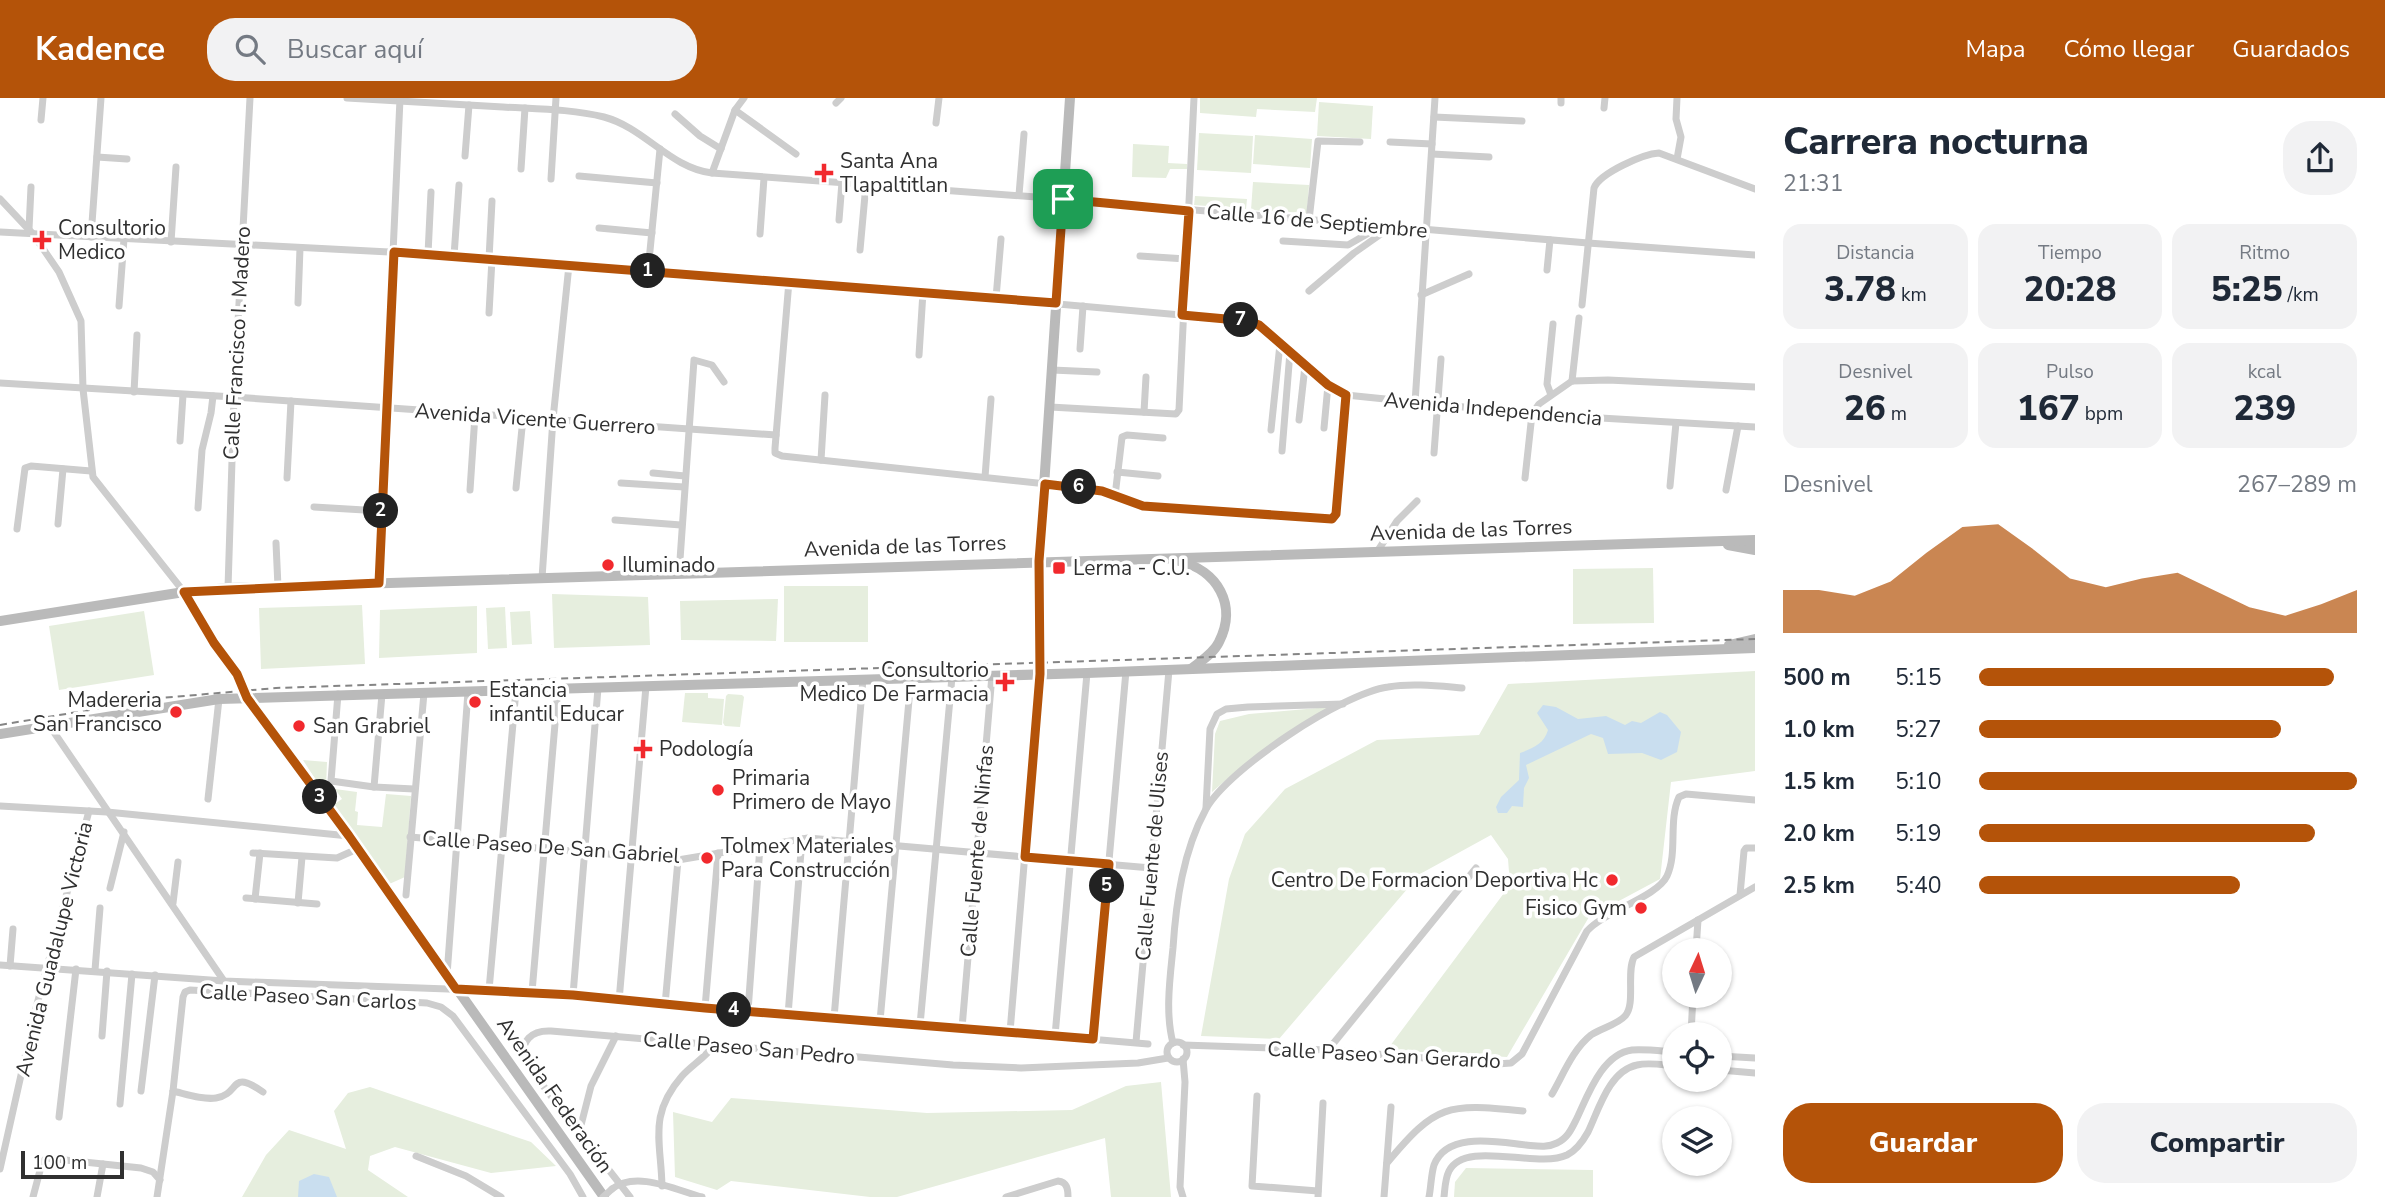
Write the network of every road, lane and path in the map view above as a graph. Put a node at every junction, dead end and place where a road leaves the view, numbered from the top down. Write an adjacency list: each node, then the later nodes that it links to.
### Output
1 (43, 98): 22 (street)
2 (101, 98): 34 (street)
3 (250, 98): 73 (street, Calle Francisco I. Madero)
4 (347, 98): 13 (street, Calle 16 de Septiembre)
5 (556, 98): 18 (street)
6 (744, 98): 19 (street)
7 (939, 98): 24 (street)
8 (1070, 98): 53 (main road)
9 (1194, 98): 55 (street)
10 (1435, 98): 21 (street)
11 (1605, 98): 17 (street)
12 (1677, 98): 37 (street)
13 (400, 100): 14 (street, Calle 16 de Septiembre); 76 (street)
14 (457, 101): 15 (street, Calle 16 de Septiembre)
15 (469, 105): 16 (street, Calle 16 de Septiembre); 33 (street)
16 (525, 108): 18 (street, Calle 16 de Septiembre); 39 (street)
17 (1604, 108)
18 (555, 110): 29 (street, Calle 16 de Septiembre); 42 (street)
19 (735, 110): 30 (street); 31 (street)
20 (675, 114): 30 (street)
21 (1434, 117): 23 (street); 28 (street)
22 (41, 120)
23 (1522, 121)
24 (936, 123)
25 (1024, 134): 51 (street)
26 (1360, 142): 57 (street)
27 (1390, 142): 28 (street)
28 (1432, 144): 32 (street)
29 (660, 149): 40 (street, Calle 16 de Septiembre); 45 (street)
30 (721, 149): 40 (street)
31 (796, 154)
32 (1432, 154): 35 (street); 61 (street)
33 (465, 156)
34 (97, 157): 36 (street); 66 (street)
35 (1489, 157)
36 (127, 159)
37 (1677, 159): 49 (street); 72 (street)
38 (176, 167): 71 (street)
39 (521, 169)
40 (712, 173): 43 (street, Calle 16 de Septiembre)
41 (579, 176): 45 (street)
42 (551, 178)
43 (764, 178): 44 (street, Calle 16 de Septiembre); 65 (street)
44 (842, 182): 46 (street, Calle 16 de Septiembre); 56 (street)
45 (657, 183): 64 (street)
46 (866, 184): 51 (street, Calle 16 de Septiembre); 75 (street)
47 (459, 185): 79 (street)
48 (31, 187): 63 (street)
49 (1755, 189)
50 (431, 191): 77 (street)
51 (1019, 195): 53 (street, Calle 16 de Septiembre)
52 (0, 199): 63 (street, Avenida Federación)
53 (1063, 199): 55 (street, Calle 16 de Septiembre); 93 (main road)
54 (492, 201): 81 (street)
55 (1189, 211): 57 (street, Calle 16 de Septiembre); 82 (street)
56 (839, 220)
57 (1309, 220): 58 (street, Calle 16 de Septiembre)
58 (1374, 225): 59 (street, Calle 16 de Septiembre); 69 (street)
59 (1392, 226): 61 (street, Calle 16 de Septiembre); 88 (street)
60 (599, 228): 64 (street)
61 (1426, 229): 70 (street, Calle 16 de Septiembre); 90 (street)
62 (0, 232): 63 (street, Avenida Independencia)
63 (31, 232): 66 (street, Avenida Independencia); 116 (street, Avenida Federación)
64 (652, 233): 85 (street)
65 (761, 234)
66 (91, 237): 67 (street, Avenida Independencia)
67 (124, 239): 71 (street, Avenida Independencia); 95 (street)
68 (1001, 239): 91 (street)
69 (1283, 240)
70 (1550, 240): 72 (street, Calle 16 de Septiembre); 84 (street)
71 (171, 242): 73 (street, Avenida Independencia)
72 (1588, 243): 78 (street, Calle 16 de Septiembre); 94 (street)
73 (241, 246): 74 (street, Avenida Independencia); 123 (street, Calle Francisco I. Madero)
74 (300, 248): 76 (street, Avenida Independencia); 92 (street)
75 (860, 250)
76 (394, 252): 77 (street, Avenida Independencia); 129 (street)
77 (428, 254): 79 (street, Avenida Independencia)
78 (1755, 255)
79 (454, 256): 81 (street, Avenida Independencia)
80 (1140, 256): 82 (street)
81 (491, 259): 83 (street, Avenida Independencia); 97 (street)
82 (1186, 259): 98 (street)
83 (569, 265): 85 (street, Avenida Independencia); 134 (street)
84 (1547, 270)
85 (648, 271): 87 (street, Avenida Independencia)
86 (1469, 274): 90 (street)
87 (789, 281): 89 (street, Avenida Independencia); 142 (street)
88 (1309, 291)
89 (923, 292): 91 (street, Avenida Independencia); 105 (street)
90 (1421, 295): 126 (street)
91 (996, 298): 93 (street, Avenida Independencia)
92 (298, 303)
93 (1056, 303): 96 (street, Avenida Independencia); 108 (main road)
94 (1582, 305)
95 (119, 306)
96 (1083, 306): 98 (street, Avenida Independencia); 103 (street)
97 (489, 313)
98 (1182, 315): 102 (street, Avenida Independencia); 130 (street)
99 (1579, 318): 111 (street)
100 (1553, 324): 121 (street)
101 (137, 335): 117 (street)
102 (1280, 344): 104 (street, Avenida Independencia); 141 (street)
103 (1080, 349)
104 (1290, 352): 107 (street, Avenida Independencia); 145 (street)
105 (919, 355)
106 (1441, 359): 127 (street)
107 (1305, 366): 114 (street, Avenida Independencia); 135 (street)
108 (1052, 370): 109 (street); 128 (main road)
109 (1097, 372)
110 (1146, 377): 130 (street)
111 (1572, 381): 115 (street); 121 (street)
112 (724, 382): 140 (street)
113 (0, 383): 116 (street, Avenida Vicente Guerrero)
114 (1328, 385): 120 (street, Avenida Independencia); 139 (street)
115 (1755, 387)
116 (83, 389): 117 (street, Avenida Vicente Guerrero); 149 (street, Avenida Federación)
117 (134, 392): 118 (street, Avenida Vicente Guerrero)
118 (183, 395): 122 (street, Avenida Vicente Guerrero); 144 (street)
119 (825, 395): 147 (street)
120 (1346, 395): 126 (street, Avenida Independencia); 164 (street)
121 (1551, 395): 131 (street)
122 (213, 396): 123 (street, Avenida Vicente Guerrero); 167 (street)
123 (234, 397): 125 (street, Avenida Vicente Guerrero); 184 (street, Calle Francisco I. Madero)
124 (991, 399): 154 (street)
125 (290, 401): 129 (street, Avenida Vicente Guerrero); 155 (street)
126 (1415, 403): 127 (street, Avenida Independencia)
127 (1437, 405): 131 (street, Avenida Independencia); 146 (street)
128 (1050, 407): 130 (street); 158 (main road)
129 (387, 410): 132 (street, Avenida Vicente Guerrero); 168 (street)
130 (1144, 412)
131 (1531, 414): 136 (street, Avenida Independencia); 156 (street)
132 (475, 415): 133 (street, Avenida Vicente Guerrero); 162 (street)
133 (523, 418): 134 (street, Avenida Vicente Guerrero); 161 (street)
134 (553, 419): 140 (street, Avenida Vicente Guerrero); 181 (street)
135 (1300, 420)
136 (1675, 423): 137 (street, Avenida Independencia); 159 (street)
137 (1738, 426): 138 (street, Avenida Independencia); 163 (street)
138 (1755, 427)
139 (1324, 428)
140 (689, 430): 142 (street, Avenida Vicente Guerrero); 152 (street)
141 (1271, 430)
142 (776, 435): 147 (street)
143 (1163, 438): 150 (street)
144 (180, 441)
145 (1282, 451)
146 (1434, 453)
147 (821, 460): 154 (street)
148 (63, 469): 149 (street); 170 (street); 172 (street)
149 (91, 471): 185 (street, Avenida Federación)
150 (1117, 472): 153 (street); 164 (street)
151 (653, 473): 152 (street)
152 (685, 476): 160 (street)
153 (1158, 476)
154 (985, 477): 158 (street)
155 (287, 478)
156 (1525, 478)
157 (621, 482): 160 (street)
158 (1045, 484): 164 (street); 179 (main road)
159 (1670, 486)
160 (684, 487): 171 (street)
161 (516, 488)
162 (470, 489)
163 (1726, 490)
164 (1115, 496)
165 (1417, 501): 177 (street)
166 (314, 507): 168 (street)
167 (198, 508)
168 (381, 511): 182 (street)
169 (615, 520): 171 (street)
170 (58, 524)
171 (681, 525): 180 (street)
172 (17, 529)
173 (1755, 540): 174 (main road)
174 (1710, 542): 176 (main road); 177 (main road, Avenida de las Torres)
175 (276, 543): 183 (street)
176 (1755, 550)
177 (1377, 552): 178 (main road, Avenida de las Torres)
178 (1166, 557): 179 (main road, Avenida de las Torres); 190 (main road)
179 (1039, 561): 180 (main road, Avenida de las Torres); 194 (main road)
180 (679, 574): 181 (main road, Avenida de las Torres)
181 (542, 578): 182 (main road, Avenida de las Torres)
182 (379, 583): 183 (main road, Avenida de las Torres)
183 (278, 587): 184 (main road, Avenida de las Torres)
184 (228, 588): 185 (main road, Avenida de las Torres)
185 (184, 592): 186 (main road, Avenida de las Torres); 208 (main road, Avenida Federación)
186 (0, 621)
187 (1755, 639): 189 (main road)
188 (1755, 648): 189 (main road)
189 (1708, 650): 190 (main road)
190 (1191, 669): 191 (main road)
191 (1169, 670): 192 (main road); 246 (street, Calle Fuente de Ulises)
192 (1126, 671): 193 (main road); 244 (street)
193 (1087, 673): 194 (main road); 242 (street)
194 (1040, 674): 195 (main road); 239 (street)
195 (992, 675): 196 (main road); 236 (street, Calle Fuente de Ninfas)
196 (952, 677): 197 (main road); 233 (street)
197 (911, 678): 198 (main road); 229 (street)
198 (863, 679): 199 (main road); 226 (street)
199 (646, 686): 200 (main road); 237 (street)
200 (598, 688): 202 (main road); 234 (street)
201 (1462, 688): 210 (street)
202 (558, 689): 203 (main road); 232 (street)
203 (516, 691): 204 (main road); 227 (street)
204 (468, 692): 205 (main road); 225 (street)
205 (424, 693): 207 (main road); 214 (street)
206 (338, 694): 207 (main road); 208 (main road); 213 (street)
207 (382, 694): 213 (street)
208 (247, 698): 209 (main road); 222 (main road, Avenida Federación)
209 (219, 699): 211 (main road); 215 (street)
210 (1343, 704): 218 (street); 218 (street)
211 (49, 725): 212 (main road); 220 (street)
212 (0, 734)
213 (374, 787): 214 (street)
214 (414, 789): 223 (street)
215 (208, 799)
216 (1755, 800): 294 (street, Calle Paseo San Gerardo)
217 (0, 806): 219 (street)
218 (1206, 808): 290 (street)
219 (89, 811): 220 (street); 263 (street, Avenida Guadalupe Victoria)
220 (107, 812): 221 (street); 222 (street)
221 (124, 832): 249 (street); 255 (street)
222 (349, 836): 231 (main road, Avenida Federación)
223 (410, 837): 225 (street, Calle Paseo De San Gabriel); 250 (street)
224 (802, 839): 226 (street, Calle Paseo De San Gabriel); 228 (street, Calle Paseo De San Gabriel); 279 (street)
225 (457, 841): 227 (street, Calle Paseo De San Gabriel); 269 (street)
226 (849, 841): 229 (street, Calle Paseo De San Gabriel); 280 (street)
227 (501, 845): 232 (street, Calle Paseo De San Gabriel); 272 (street)
228 (760, 846): 235 (street, Calle Paseo De San Gabriel); 278 (street)
229 (895, 846): 233 (street, Calle Paseo De San Gabriel); 281 (street)
230 (1755, 848): 251 (street)
231 (358, 849): 240 (street); 269 (main road, Avenida Federación)
232 (544, 849): 234 (street, Calle Paseo De San Gabriel); 273 (street)
233 (936, 850): 236 (street, Calle Paseo De San Gabriel); 282 (street)
234 (586, 852): 237 (street, Calle Paseo De San Gabriel); 274 (street)
235 (718, 853): 241 (street, Calle Paseo De San Gabriel); 277 (street)
236 (977, 853): 239 (street, Calle Paseo De San Gabriel); 283 (street, Calle Fuente de Ninfas)
237 (631, 856): 241 (street, Calle Paseo De San Gabriel); 275 (street)
238 (302, 857): 240 (street); 253 (street); 254 (street)
239 (1025, 857): 242 (street, Calle Paseo De San Gabriel); 284 (street)
240 (329, 859): 245 (street)
241 (678, 860): 276 (street)
242 (1071, 861): 244 (street, Calle Paseo De San Gabriel); 287 (street)
243 (178, 862): 255 (street)
244 (1109, 864): 246 (street, Calle Paseo De San Gabriel); 288 (street)
245 (329, 868)
246 (1151, 868): 289 (street, Calle Fuente de Ulises)
247 (1476, 868): 294 (street)
248 (1755, 887): 251 (street)
249 (110, 888)
250 (406, 895)
251 (1740, 895): 258 (street)
252 (246, 898): 253 (street)
253 (255, 899): 254 (street)
254 (298, 903): 256 (street)
255 (173, 904): 270 (street)
256 (317, 904)
257 (100, 908): 265 (street)
258 (1698, 920): 260 (street); 306 (street)
259 (13, 929): 262 (street)
260 (1697, 938)
261 (0, 965): 262 (street)
262 (10, 966): 263 (street)
263 (47, 967): 264 (street); 316 (street, Avenida Guadalupe Victoria)
264 (76, 969): 265 (street); 312 (street)
265 (95, 970): 266 (street)
266 (107, 971): 267 (street); 285 (street)
267 (132, 974): 268 (street); 309 (street)
268 (155, 975): 270 (street); 303 (street)
269 (447, 975): 271 (main road, Avenida Federación)
270 (224, 981): 271 (street)
271 (456, 989): 272 (street); 328 (main road, Avenida Federación)
272 (489, 990): 273 (street)
273 (532, 992): 274 (street)
274 (573, 995): 275 (street)
275 (619, 1001): 276 (street)
276 (665, 1005): 277 (street)
277 (705, 1008): 278 (street)
278 (748, 1011): 279 (street)
279 (788, 1015): 280 (street)
280 (834, 1018): 281 (street)
281 (880, 1021): 282 (street)
282 (920, 1025): 283 (street)
283 (962, 1028): 284 (street)
284 (1010, 1032): 287 (street)
285 (102, 1036)
286 (616, 1036): 292 (street, Calle Paseo San Pedro); 313 (street); 313 (street, Calle Paseo San Pedro)
287 (1055, 1036): 288 (street)
288 (1093, 1039): 289 (street)
289 (1136, 1042): 291 (street)
290 (1173, 1043): 293 (street); 297 (street)
291 (1148, 1044)
292 (714, 1045): 297 (street, Calle Paseo San Pedro); 327 (street)
293 (1183, 1045): 294 (street, Calle Paseo San Gerardo); 299 (street)
294 (1328, 1050)
295 (1662, 1051): 315 (street)
296 (1732, 1057): 298 (street)
297 (1168, 1058): 299 (street)
298 (1755, 1058)
299 (1183, 1059): 339 (street)
300 (1662, 1065): 320 (street)
301 (1732, 1071): 302 (street)
302 (1755, 1073)
303 (141, 1091)
304 (173, 1091): 305 (street); 319 (street, Calle Paseo San Carlos); 334 (street, Calle Paseo San Carlos)
305 (263, 1092)
306 (1552, 1094)
307 (1257, 1096): 329 (street)
308 (1323, 1103): 329 (street)
309 (120, 1104)
310 (1391, 1107): 321 (street)
311 (1522, 1111): 321 (street)
312 (59, 1117)
313 (579, 1133): 326 (street, Calle Paseo San Pedro)
314 (1487, 1142): 315 (street); 318 (street); 341 (street)
315 (1503, 1143): 320 (street)
316 (2, 1151): 324 (street, Avenida Guadalupe Victoria)
317 (416, 1156): 333 (street)
318 (1488, 1156): 320 (street); 342 (street)
319 (163, 1157): 323 (street); 325 (street, Calle Paseo San Carlos)
320 (1503, 1157)
321 (1387, 1163): 340 (street)
322 (103, 1164): 323 (street); 330 (street); 331 (street)
323 (141, 1168): 325 (street)
324 (0, 1170)
325 (160, 1180): 332 (street, Calle Paseo San Carlos)
326 (620, 1183): 327 (street); 328 (street); 335 (street, Calle Paseo San Pedro)
327 (662, 1186): 336 (street)
328 (606, 1194)
329 (1318, 1194)
330 (33, 1197)
331 (97, 1197)
332 (157, 1197)
333 (500, 1197)
334 (583, 1197)
335 (630, 1197)
336 (702, 1197)
337 (1006, 1197): 338 (street)
338 (1068, 1197)
339 (1183, 1197)
340 (1384, 1197)
341 (1429, 1197)
342 (1444, 1197)

